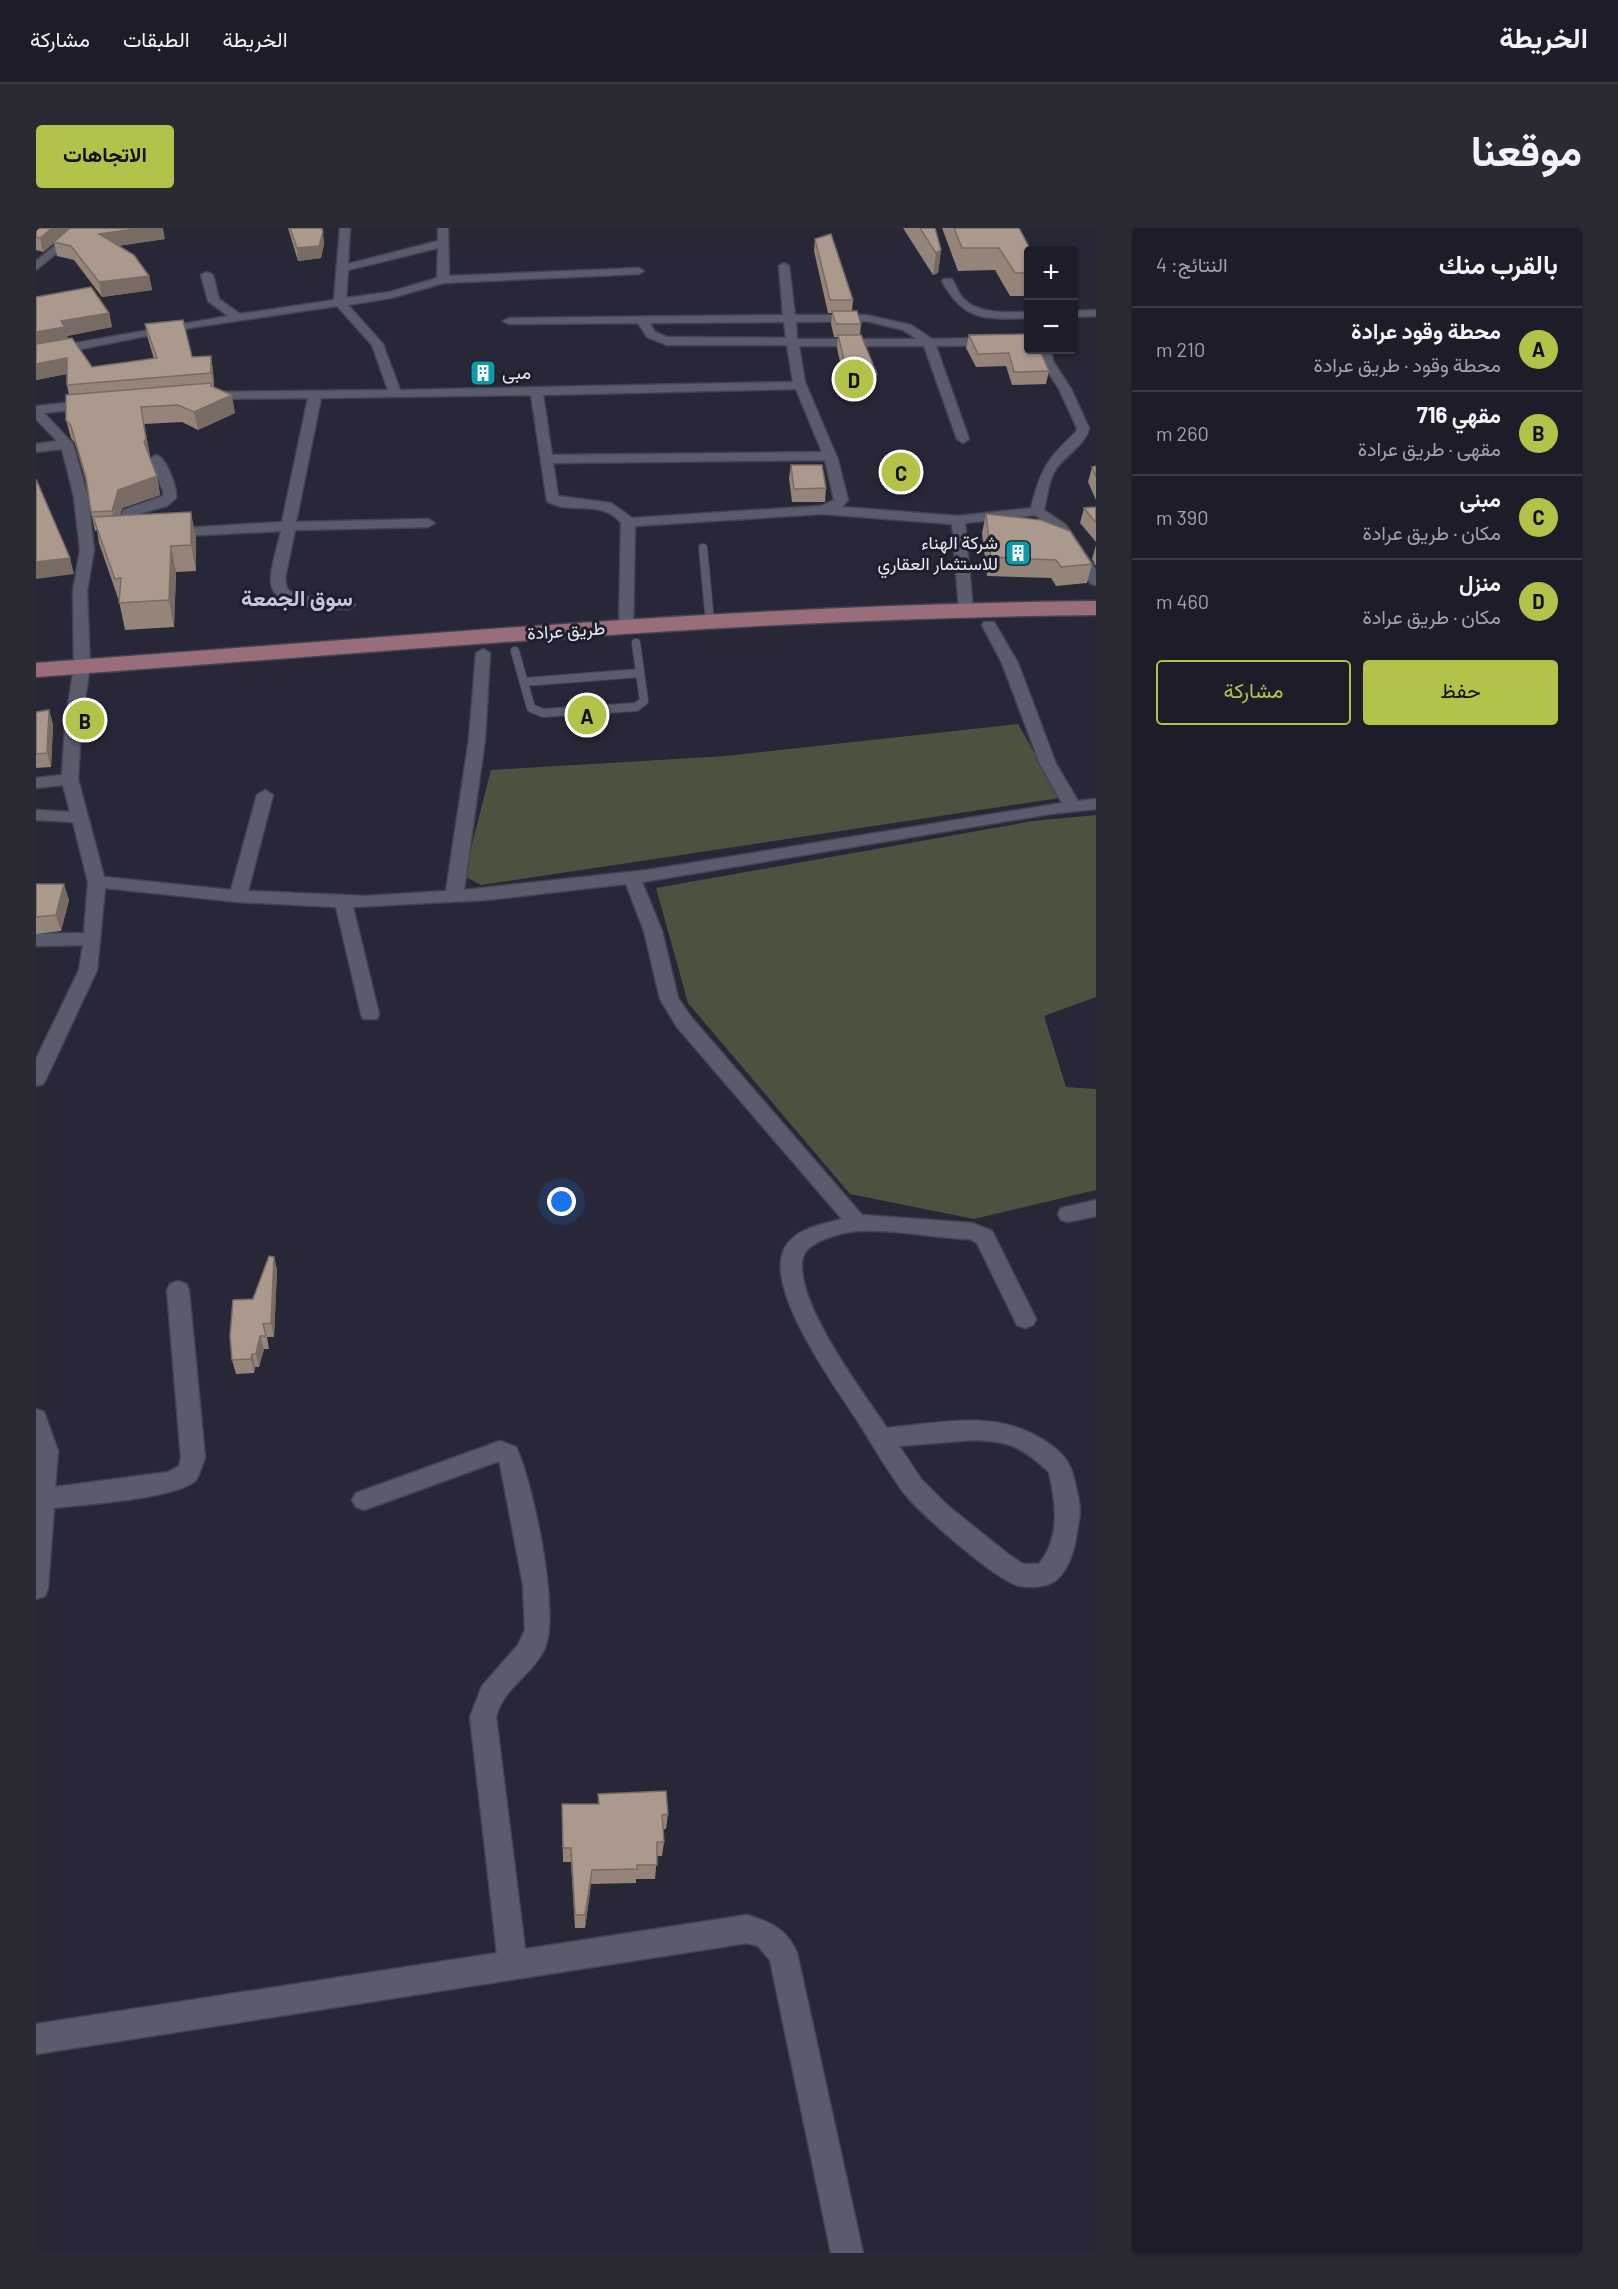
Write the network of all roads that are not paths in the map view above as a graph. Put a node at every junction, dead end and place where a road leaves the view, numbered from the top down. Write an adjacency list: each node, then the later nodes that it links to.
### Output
1 (81, 228): 5 (street)
2 (345, 228): 7 (street)
3 (443, 228): 4 (street)
4 (444, 243): 7 (street); 10 (street)
5 (36, 267)
6 (784, 267): 17 (street)
7 (344, 268): 12 (street)
8 (639, 271): 10 (street)
9 (207, 275): 16 (street)
10 (443, 280): 12 (street)
11 (948, 281): 15 (street)
12 (340, 302): 16 (street); 26 (street)
13 (1096, 313): 14 (street)
14 (1078, 314)
15 (1024, 315)
16 (238, 318): 23 (street)
17 (789, 318): 18 (street); 21 (street); 22 (street)
18 (643, 320): 19 (street); 21 (street)
19 (509, 321)
20 (1024, 341): 22 (street)
21 (792, 342): 22 (street); 25 (street)
22 (929, 343): 32 (street)
23 (36, 354)
24 (1046, 354): 39 (street)
25 (800, 385): 27 (street); 35 (street)
26 (395, 392): 27 (street); 29 (street)
27 (537, 393): 37 (street)
28 (188, 395): 29 (street)
29 (315, 395): 43 (street)
30 (104, 403): 31 (street)
31 (36, 411): 33 (street)
32 (963, 439)
33 (66, 444): 34 (street); 45 (street)
34 (36, 448)
35 (829, 456): 37 (street); 38 (street)
36 (156, 459): 44 (street)
37 (547, 459): 41 (street)
38 (822, 510): 40 (street); 41 (street)
39 (1037, 511): 40 (street); 47 (street)
40 (958, 520): 50 (street)
41 (628, 522): 54 (street)
42 (428, 523): 43 (street)
43 (289, 526): 44 (street); 48 (street)
44 (125, 535): 45 (street)
45 (85, 537): 58 (street)
46 (703, 548): 51 (lane)
47 (1096, 581)
48 (348, 605)
49 (1096, 608): 50 (main road, طريق عرادة)
50 (966, 609): 51 (main road, طريق عرادة)
51 (710, 622): 54 (main road, طريق عرادة)
52 (988, 625): 53 (main road, طريق عرادة); 54 (main road, طريق عرادة); 66 (street)
53 (1096, 625)
54 (631, 635): 55 (main road, طريق عرادة); 58 (main road, طريق عرادة); 59 (lane)
55 (515, 651): 56 (main road, طريق عرادة); 61 (lane)
56 (483, 653): 58 (main road, طريق عرادة); 72 (street)
57 (36, 669): 58 (main road, طريق عرادة)
58 (81, 672): 60 (main road, طريق عرادة); 62 (street)
59 (640, 673): 61 (lane); 61 (lane)
60 (36, 682)
61 (524, 682)
62 (70, 779): 63 (street); 68 (street)
63 (36, 783)
64 (265, 795): 71 (street)
65 (1096, 804): 66 (street)
66 (1073, 807): 69 (street)
67 (36, 815): 68 (street)
68 (78, 817): 70 (street)
69 (633, 877): 72 (street); 80 (street)
70 (97, 882): 71 (street); 74 (street)
71 (237, 896): 73 (street)
72 (454, 896): 73 (street)
73 (343, 901): 76 (street)
74 (93, 939): 75 (street); 77 (street)
75 (36, 940)
76 (370, 1014)
77 (36, 1079)
78 (1096, 1208): 79 (street)
79 (1068, 1214)
80 (857, 1224): 82 (street); 84 (street)
81 (178, 1290): 85 (street)
82 (1025, 1319)
83 (36, 1419): 85 (street)
84 (881, 1438): 84 (street)
85 (43, 1499): 87 (street)
86 (364, 1500): 88 (street)
87 (36, 1588)
88 (513, 1965): 89 (street); 90 (street)
89 (36, 2039)
90 (847, 2253)

